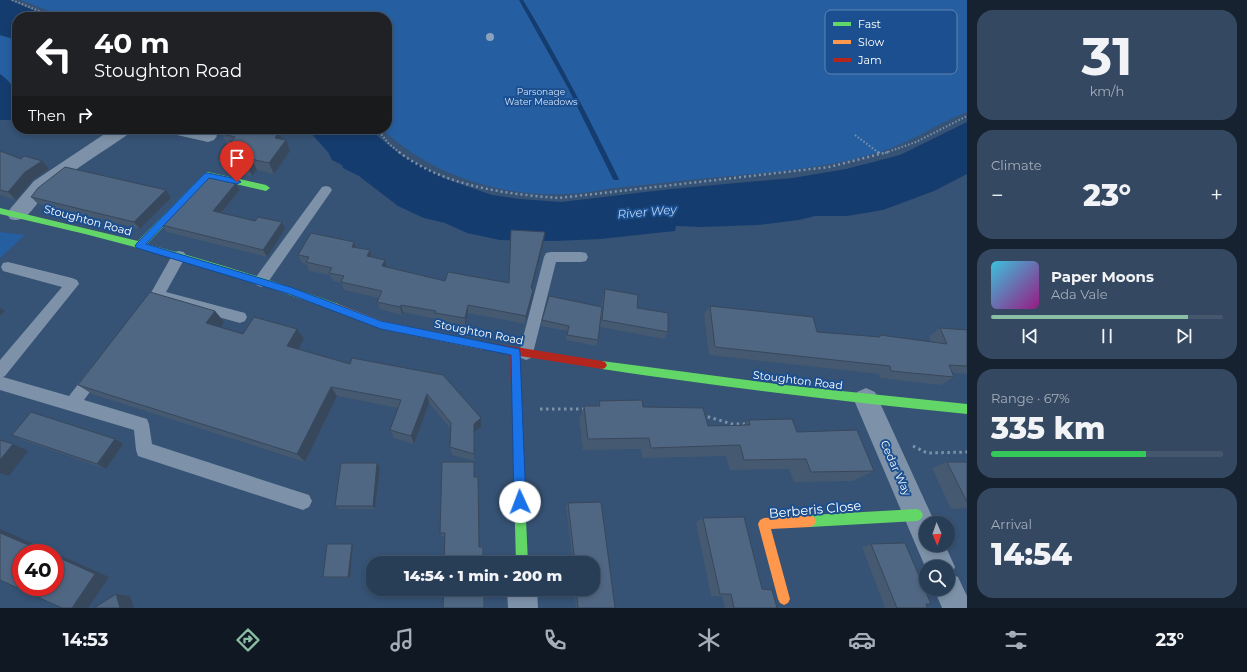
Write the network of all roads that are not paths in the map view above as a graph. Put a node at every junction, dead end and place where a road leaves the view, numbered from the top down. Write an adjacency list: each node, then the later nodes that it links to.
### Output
1 (117, 134): 6 (street)
2 (198, 134): 3 (street)
3 (208, 136)
4 (266, 188): 7 (street)
5 (326, 190): 11 (lane)
6 (8, 212): 7 (street, Stoughton Road)
7 (140, 246): 8 (street, Stoughton Road)
8 (179, 256): 11 (street, Stoughton Road); 12 (lane)
9 (581, 257): 15 (lane)
10 (8, 267): 17 (lane)
11 (261, 281): 15 (street, Stoughton Road)
12 (157, 295): 13 (lane); 14 (lane)
13 (240, 317)
14 (138, 319)
15 (521, 353): 19 (street, Stoughton Road); 25 (street)
16 (105, 362): 20 (lane)
17 (0, 371)
18 (0, 383): 20 (lane)
19 (866, 400): 21 (street, Stoughton Road); 23 (street, Cedar Way)
20 (72, 404): 22 (lane)
21 (967, 409)
22 (303, 501)
23 (919, 518)
24 (919, 525): 28 (street, Berberis Close)
25 (522, 556)
26 (522, 596): 29 (street)
27 (952, 596): 30 (street)
28 (784, 599)
29 (523, 608)
30 (957, 608)

